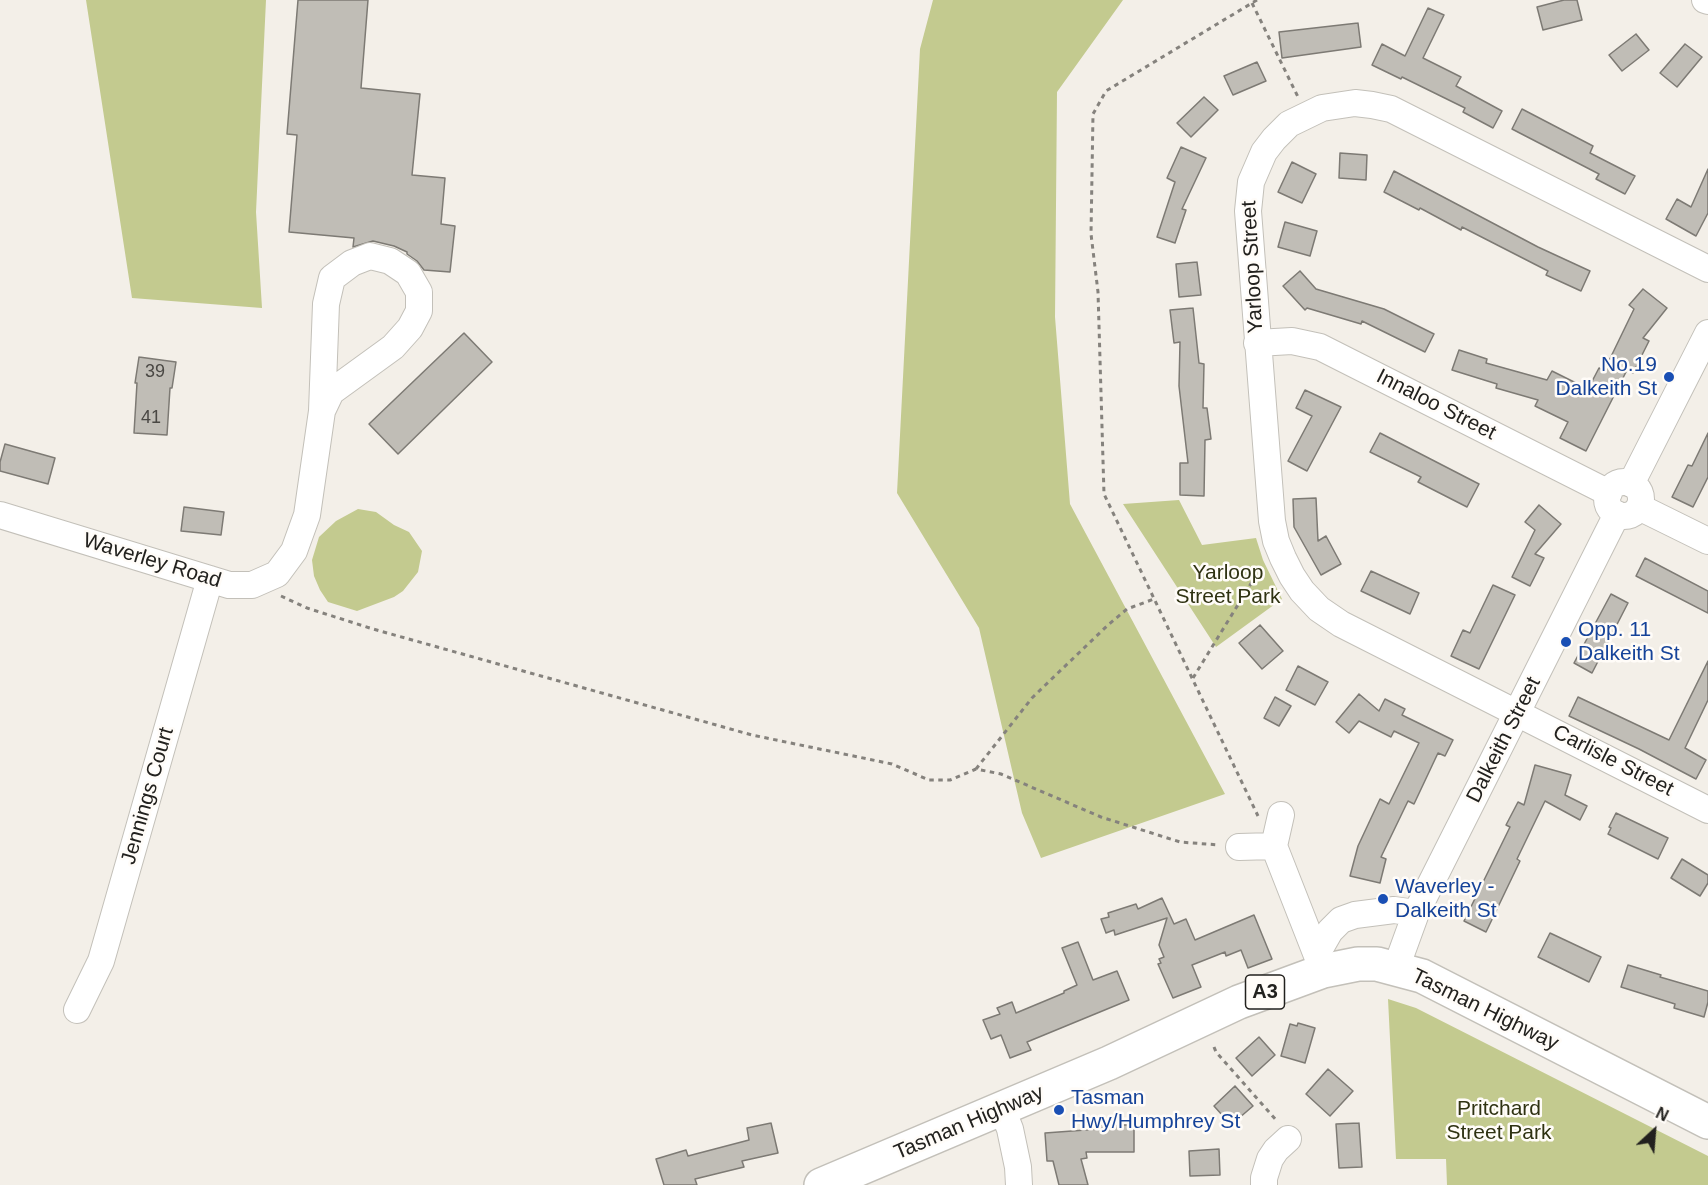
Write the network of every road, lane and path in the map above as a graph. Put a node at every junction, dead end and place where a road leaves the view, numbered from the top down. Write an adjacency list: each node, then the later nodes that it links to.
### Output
1 (1257, 0): 2 (path)
2 (1252, 3): 3 (path); 14 (path)
3 (1307, 114): 4 (street, Yarloop Street); 6 (street, Yarloop Street)
4 (1708, 269)
5 (1708, 333): 8 (street, Dalkeith Street)
6 (1257, 343): 8 (street, Innaloo Street); 16 (street, Yarloop Street)
7 (322, 411): 7 (street); 13 (street)
8 (1624, 499): 10 (street, Innaloo Street); 16 (street, Dalkeith Street)
9 (0, 515): 12 (street, Waverley Road)
10 (1708, 541)
11 (1266, 562): 15 (path)
12 (210, 579): 13 (street, Waverley Road); 25 (street, Jennings Court)
13 (266, 579): 17 (path)
14 (1154, 599): 15 (path); 17 (path)
15 (1192, 679): 20 (path)
16 (1517, 713): 18 (street, Carlisle Street); 22 (street, Dalkeith Street)
17 (976, 770): 21 (path)
18 (1708, 810)
19 (1281, 815): 20 (street)
20 (1274, 846): 21 (street); 23 (street)
21 (1239, 847)
22 (1416, 913): 23 (street); 24 (street, Dalkeith Street)
23 (1319, 960): 24 (highway, Tasman Highway / A3); 27 (highway, Tasman Highway / A3)
24 (1396, 968): 28 (highway, Tasman Highway / A3)
25 (77, 1010)
26 (1214, 1047): 29 (path)
27 (1002, 1109): 30 (highway, Tasman Highway / A3); 31 (street)
28 (1708, 1122)
29 (1288, 1139): 32 (street)
30 (821, 1185)
31 (1019, 1185)
32 (1264, 1185)

